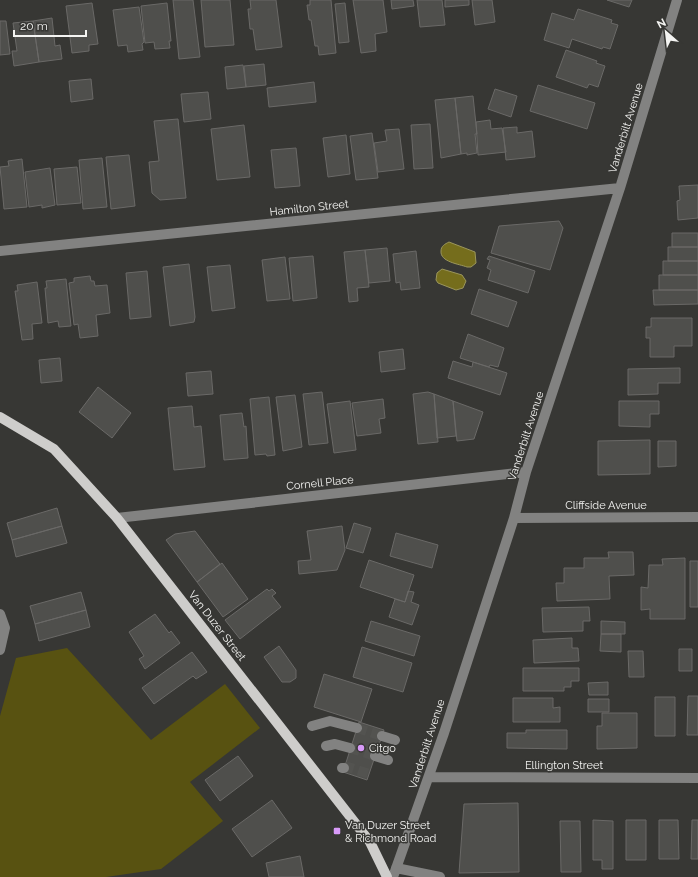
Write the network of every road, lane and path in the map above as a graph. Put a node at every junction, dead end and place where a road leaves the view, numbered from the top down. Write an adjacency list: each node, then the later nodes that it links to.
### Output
1 (677, 0): 2 (street, Vanderbilt Avenue)
2 (620, 188): 3 (street, Hamilton Street); 5 (street, Vanderbilt Avenue)
3 (0, 251)
4 (0, 416): 7 (main road, Van Duzer Street)
5 (526, 472): 7 (street, Cornell Place); 8 (street, Vanderbilt Avenue)
6 (698, 517): 8 (street, Cliffside Avenue)
7 (117, 518): 22 (main road, Van Duzer Street)
8 (514, 518): 19 (street, Vanderbilt Avenue)
9 (0, 614): 10 (street)
10 (0, 650)
11 (312, 726): 12 (street)
12 (357, 728)
13 (382, 736): 14 (street)
14 (395, 740)
15 (326, 746): 16 (street)
16 (350, 748)
17 (375, 756): 18 (street)
18 (388, 760)
19 (429, 777): 20 (street, Ellington Street); 21 (street, Vanderbilt Avenue)
20 (698, 778)
21 (395, 873): 23 (street)
22 (387, 877)
23 (440, 877)

